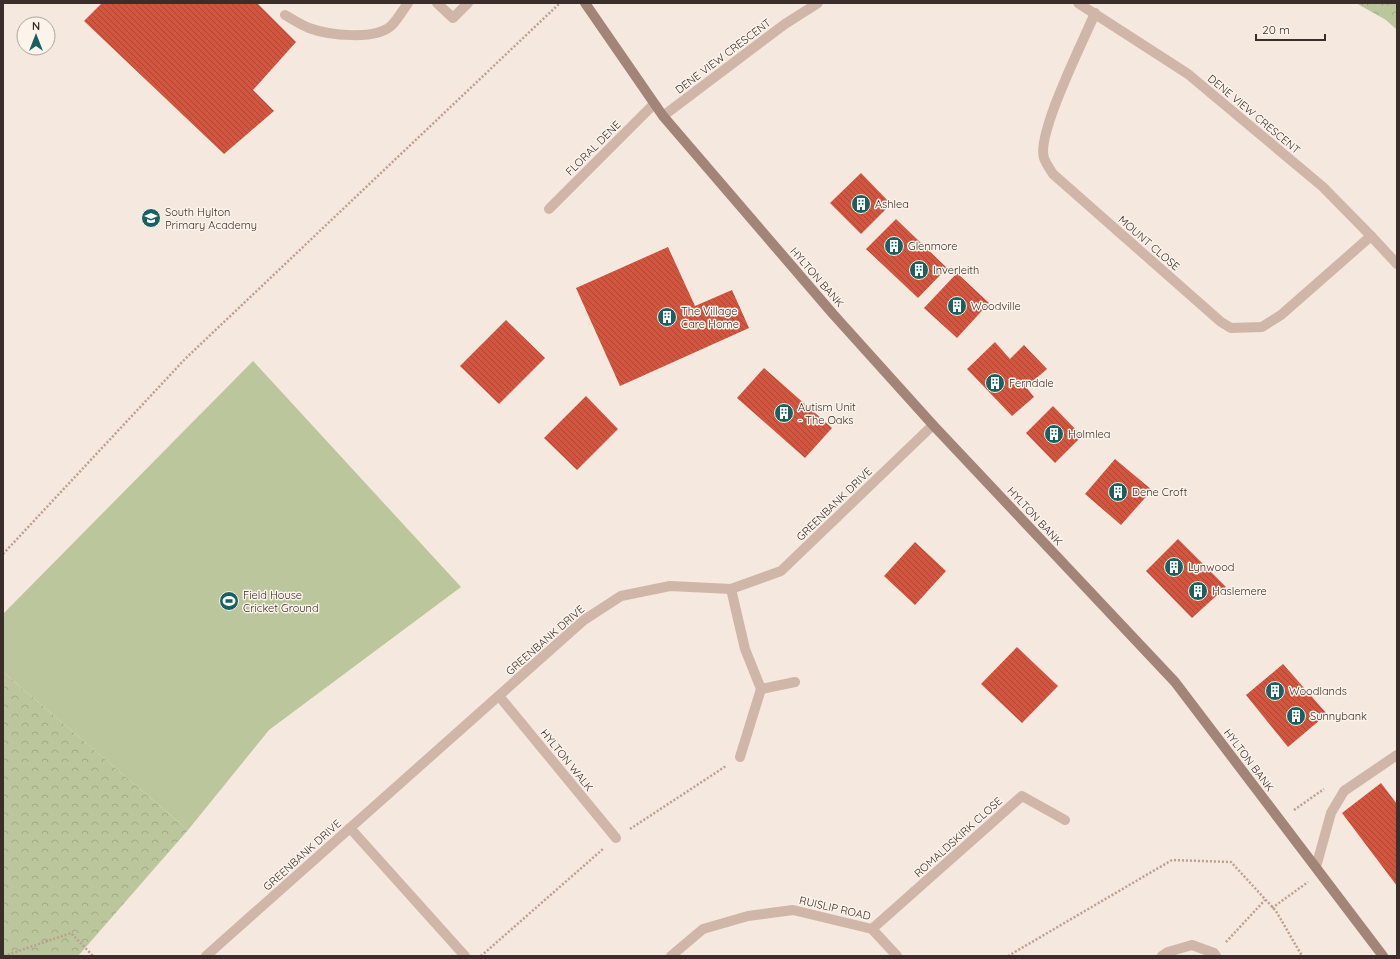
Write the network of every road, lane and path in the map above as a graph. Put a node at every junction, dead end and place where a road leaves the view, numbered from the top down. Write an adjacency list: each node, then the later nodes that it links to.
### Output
1 (408, 3): 9 (street)
2 (437, 3): 3 (street)
3 (468, 3)
4 (560, 3): 16 (path)
5 (585, 3): 10 (street, HYLTON BANK)
6 (818, 3): 11 (street, DENE VIEW CRESCENT)
7 (1078, 3): 8 (street, DENE VIEW CRESCENT)
8 (1095, 14): 13 (street, DENE VIEW CRESCENT); 13 (street, MOUNT CLOSE)
9 (284, 15)
10 (654, 104): 11 (street, HYLTON BANK); 12 (street, FLORAL DENE)
11 (663, 116): 15 (street, HYLTON BANK)
12 (549, 209)
13 (1371, 236): 14 (street, DENE VIEW CRESCENT)
14 (1397, 264)
15 (933, 425): 17 (street, GREENBANK DRIVE); 26 (street, HYLTON BANK)
16 (3, 554)
17 (731, 589): 19 (street); 20 (street, GREENBANK DRIVE)
18 (795, 682): 19 (street)
19 (761, 689): 22 (street)
20 (499, 696): 24 (street, GREENBANK DRIVE); 25 (street, HYLTON WALK)
21 (1397, 755): 26 (street)
22 (740, 757)
23 (1065, 820): 29 (street, ROMALDSKIRK CLOSE)
24 (350, 828): 34 (street, GREENBANK DRIVE); 35 (street)
25 (616, 838)
26 (1318, 870): 28 (path); 40 (street, HYLTON BANK)
27 (1265, 900): 28 (path); 31 (path); 38 (path)
28 (1272, 908): 39 (path)
29 (872, 929): 36 (street, RUISLIP ROAD); 37 (street, RUISLIP ROAD)
30 (1165, 954): 31 (street)
31 (1215, 955)
32 (4, 956): 33 (path)
33 (93, 956)
34 (206, 956)
35 (465, 956)
36 (671, 956)
37 (897, 956)
38 (1008, 956)
39 (1302, 956)
40 (1383, 956)

